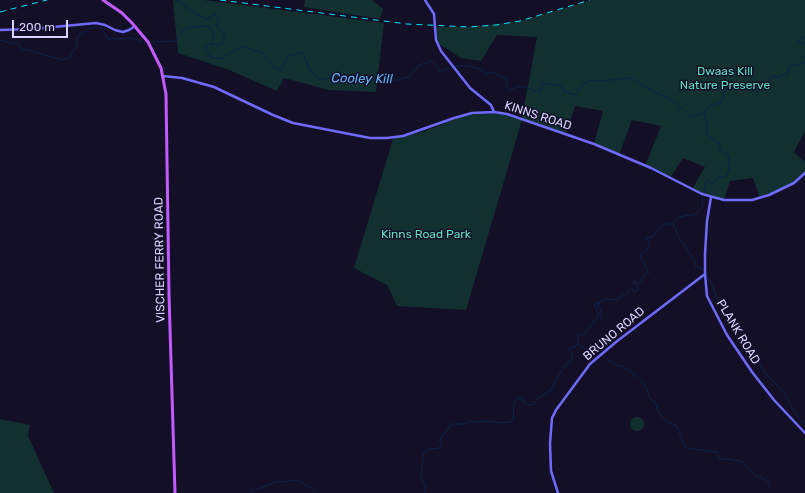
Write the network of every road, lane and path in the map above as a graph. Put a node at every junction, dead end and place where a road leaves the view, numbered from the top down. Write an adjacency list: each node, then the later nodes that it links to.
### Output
1 (103, 0): 3 (main road, VISCHER FERRY ROAD)
2 (425, 0): 6 (street)
3 (135, 26): 4 (street); 5 (main road, VISCHER FERRY ROAD)
4 (0, 30)
5 (163, 76): 6 (street, KINNS ROAD); 11 (main road, VISCHER FERRY ROAD)
6 (494, 112): 8 (street, KINNS ROAD)
7 (805, 173): 8 (street, KINNS ROAD)
8 (711, 197): 9 (street, PLANK ROAD)
9 (705, 274): 10 (street, PLANK ROAD); 12 (street, BRUNO ROAD)
10 (805, 434)
11 (175, 493)
12 (558, 493)

